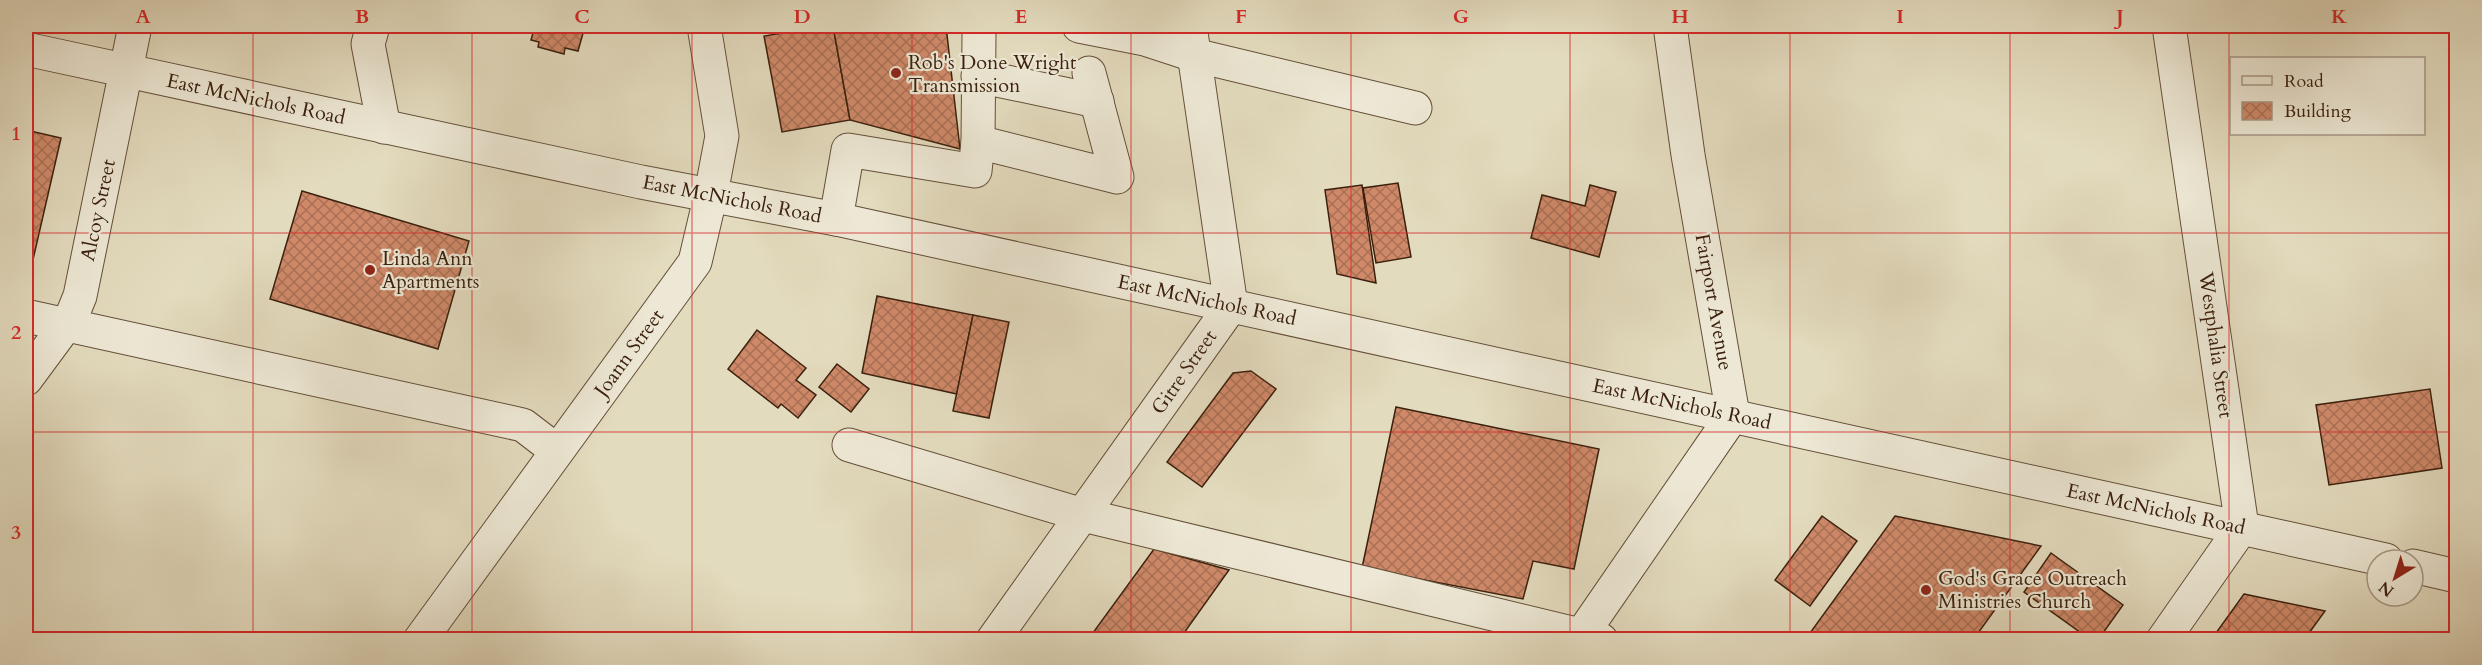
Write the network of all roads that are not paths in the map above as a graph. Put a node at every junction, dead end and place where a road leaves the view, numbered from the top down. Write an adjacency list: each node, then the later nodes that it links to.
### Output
1 (135, 26): 10 (street, Alcoy Street)
2 (373, 26): 13 (street)
3 (704, 26): 15 (street, Joann Street)
4 (1079, 26): 8 (street)
5 (1670, 26): 21 (street, Fairport Avenue)
6 (2169, 26): 25 (street, Westphalia Street)
7 (979, 33): 11 (street)
8 (1192, 40): 12 (street); 17 (street)
9 (26, 49): 10 (street, East McNichols Road)
10 (126, 71): 13 (street, East McNichols Road); 19 (street, Alcoy Street)
11 (978, 76): 14 (street); 14 (street)
12 (1415, 108)
13 (384, 127): 15 (street, East McNichols Road)
14 (978, 142): 16 (street)
15 (711, 195): 16 (street, East McNichols Road); 23 (street, Joann Street)
16 (836, 219): 17 (street, East McNichols Road)
17 (1231, 306): 21 (street, East McNichols Road); 24 (street, Gitre Street)
18 (26, 316): 19 (street)
19 (66, 325): 20 (street, Alcoy Street); 23 (street)
20 (26, 379)
21 (1733, 416): 25 (street, East McNichols Road); 29 (street)
22 (849, 445): 24 (street)
23 (557, 451): 30 (street, Joann Street)
24 (1083, 515): 29 (street); 31 (street, Gitre Street)
25 (2242, 528): 26 (street, East McNichols Road); 32 (street)
26 (2365, 555)
27 (2425, 569): 28 (street)
28 (2457, 576)
29 (1587, 638)
30 (420, 639)
31 (993, 639)
32 (2163, 639)

